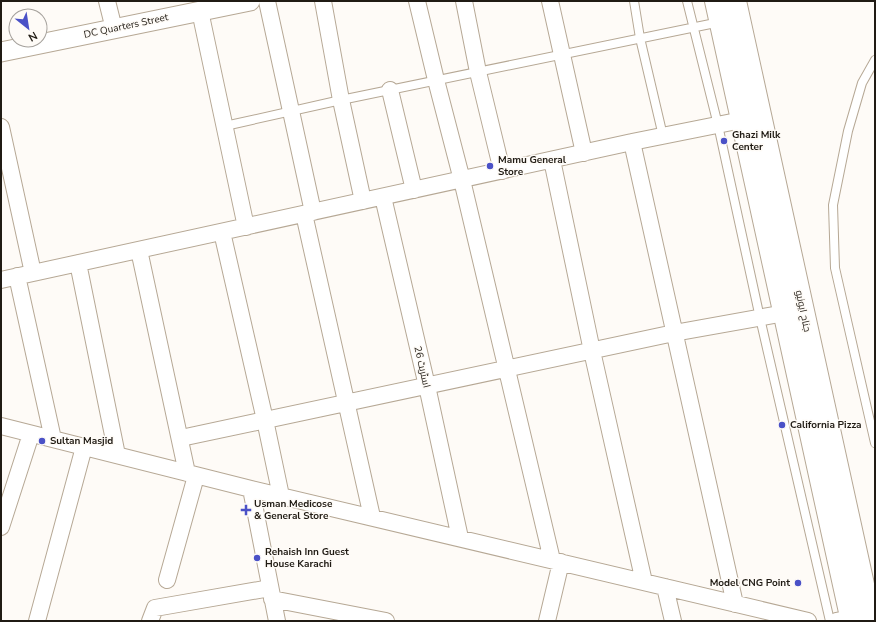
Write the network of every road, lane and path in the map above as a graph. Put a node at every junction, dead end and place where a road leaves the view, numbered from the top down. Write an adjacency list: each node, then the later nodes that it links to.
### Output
1 (107, 1): 14 (street)
2 (250, 1): 11 (street, DC Quarters Street)
3 (267, 1): 23 (street)
4 (323, 1): 22 (street)
5 (417, 1): 20 (street)
6 (464, 1): 19 (street)
7 (550, 1): 17 (street)
8 (634, 1): 15 (lane)
9 (687, 1): 13 (lane)
10 (735, 1): 74 (highway, جناح ایونیو)
11 (200, 11): 14 (street, DC Quarters Street); 26 (street)
12 (718, 11): 13 (lane); 24 (highway, جناح ایونیو)
13 (693, 27): 15 (lane); 25 (lane)
14 (114, 29): 16 (street, DC Quarters Street)
15 (640, 38): 17 (lane); 28 (lane)
16 (1, 52)
17 (562, 54): 19 (lane); 30 (street)
18 (875, 60): 58 (lane)
19 (478, 72): 20 (lane); 32 (street)
20 (436, 80): 21 (lane); 34 (street)
21 (390, 90): 22 (lane); 35 (street)
22 (341, 100): 23 (lane); 37 (street)
23 (292, 111): 26 (lane); 38 (street)
24 (742, 120): 25 (street); 46 (highway, جناح ایونیو)
25 (718, 125): 28 (street); 47 (lane)
26 (225, 126): 39 (street)
27 (1, 127): 33 (street)
28 (663, 136): 29 (street)
29 (632, 142): 30 (street); 48 (street)
30 (584, 153): 31 (street)
31 (552, 160): 32 (street); 49 (street)
32 (502, 171): 34 (street)
33 (6, 172): 43 (street)
34 (462, 180): 35 (street); 50 (street)
35 (414, 190): 36 (street)
36 (383, 196): 37 (street); 51 (street, اسٹریٹ 26)
37 (363, 201): 38 (street)
38 (309, 213): 39 (street); 52 (street)
39 (246, 227): 40 (street)
40 (222, 232): 41 (street); 53 (street)
41 (138, 250): 42 (street); 56 (street)
42 (78, 263): 43 (street); 60 (street)
43 (33, 273): 44 (street)
44 (17, 276): 45 (street); 57 (street)
45 (1, 280)
46 (785, 313): 47 (street); 74 (highway, جناح ایونیو)
47 (760, 318): 48 (street); 81 (lane)
48 (674, 333): 49 (street); 72 (street)
49 (592, 351): 50 (street); 69 (street)
50 (507, 369): 51 (street); 67 (street)
51 (427, 386): 52 (street); 66 (street, اسٹریٹ 26)
52 (346, 403): 53 (street); 64 (street)
53 (266, 420): 56 (street); 63 (street)
54 (1, 426): 55 (street)
55 (31, 434): 57 (street); 65 (street)
56 (181, 438): 61 (street)
57 (53, 439): 59 (street)
58 (875, 443)
59 (84, 447): 60 (street); 75 (street)
60 (117, 455): 61 (street)
61 (192, 474): 62 (street); 68 (street)
62 (251, 489): 63 (street); 71 (street)
63 (282, 496): 64 (street)
64 (372, 517): 66 (street)
65 (1, 528)
66 (460, 538): 67 (street)
67 (557, 561): 69 (street); 78 (street)
68 (167, 580)
69 (644, 582): 70 (street)
70 (665, 587): 72 (street); 79 (street)
71 (271, 594): 73 (street); 76 (street); 77 (street)
72 (735, 604): 80 (street)
73 (155, 617)
74 (852, 620)
75 (37, 621)
76 (277, 621)
77 (386, 621)
78 (547, 621)
79 (673, 621)
80 (808, 621)
81 (830, 621)

